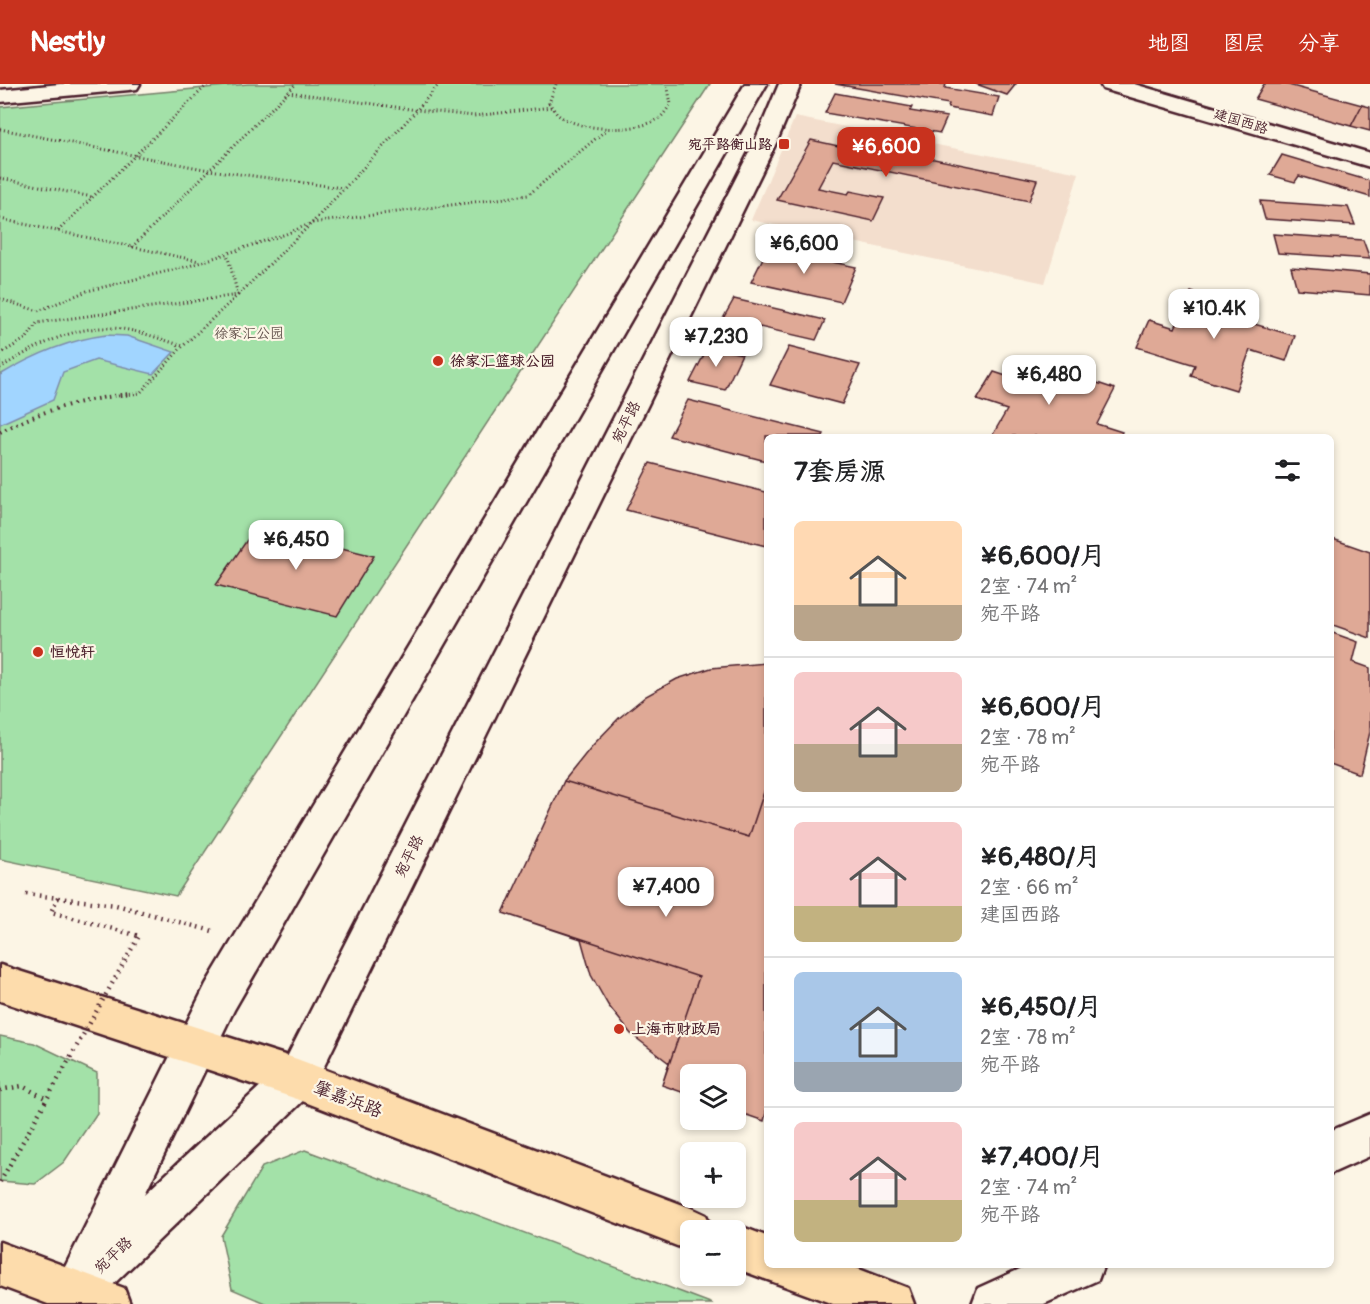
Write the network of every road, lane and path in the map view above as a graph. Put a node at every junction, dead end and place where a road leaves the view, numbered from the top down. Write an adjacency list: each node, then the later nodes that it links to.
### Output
1 (129, 84): 11 (main road)
2 (208, 84): 16 (path)
3 (296, 84): 10 (path)
4 (438, 84): 13 (path)
5 (556, 84): 12 (path)
6 (667, 84): 15 (path)
7 (756, 84): 38 (main road, 宛平路)
8 (790, 84): 39 (main road, 宛平路)
9 (1111, 84): 17 (main road, 建国西路)
10 (287, 92): 13 (path); 18 (path)
11 (0, 96)
12 (552, 107): 13 (path); 15 (path)
13 (417, 110): 20 (path)
14 (0, 129): 16 (path)
15 (606, 130): 23 (path)
16 (137, 154): 18 (path); 21 (path)
17 (1370, 160)
18 (209, 170): 20 (path); 25 (path)
19 (0, 178): 21 (path)
20 (343, 188): 23 (path)
21 (92, 197): 24 (path)
22 (0, 219): 24 (path)
23 (312, 223): 26 (path); 28 (path)
24 (58, 231): 25 (path)
25 (132, 247): 27 (path)
26 (227, 254): 27 (path); 28 (path)
27 (202, 262): 29 (path)
28 (238, 295): 30 (path); 31 (path)
29 (0, 299)
30 (183, 346): 32 (path); 33 (path)
31 (0, 354)
32 (0, 368)
33 (0, 432)
34 (26, 894): 35 (path)
35 (58, 897): 36 (path); 41 (path, bridge)
36 (218, 932)
37 (0, 983): 38 (main road, 肇嘉浜路)
38 (195, 1046): 39 (main road, 肇嘉浜路); 51 (main road, 宛平路)
39 (297, 1079): 45 (main road, 肇嘉浜路); 51 (main road, 宛平路)
40 (0, 1090): 41 (path)
41 (47, 1099): 44 (path, bridge)
42 (1370, 1136): 43 (main road)
43 (1334, 1151)
44 (0, 1182)
45 (680, 1226)
46 (746, 1250): 47 (main road)
47 (764, 1257)
48 (0, 1264): 51 (main road)
49 (796, 1268): 52 (main road)
50 (1073, 1268): 53 (main road)
51 (83, 1299)
52 (892, 1304)
53 (994, 1304)

